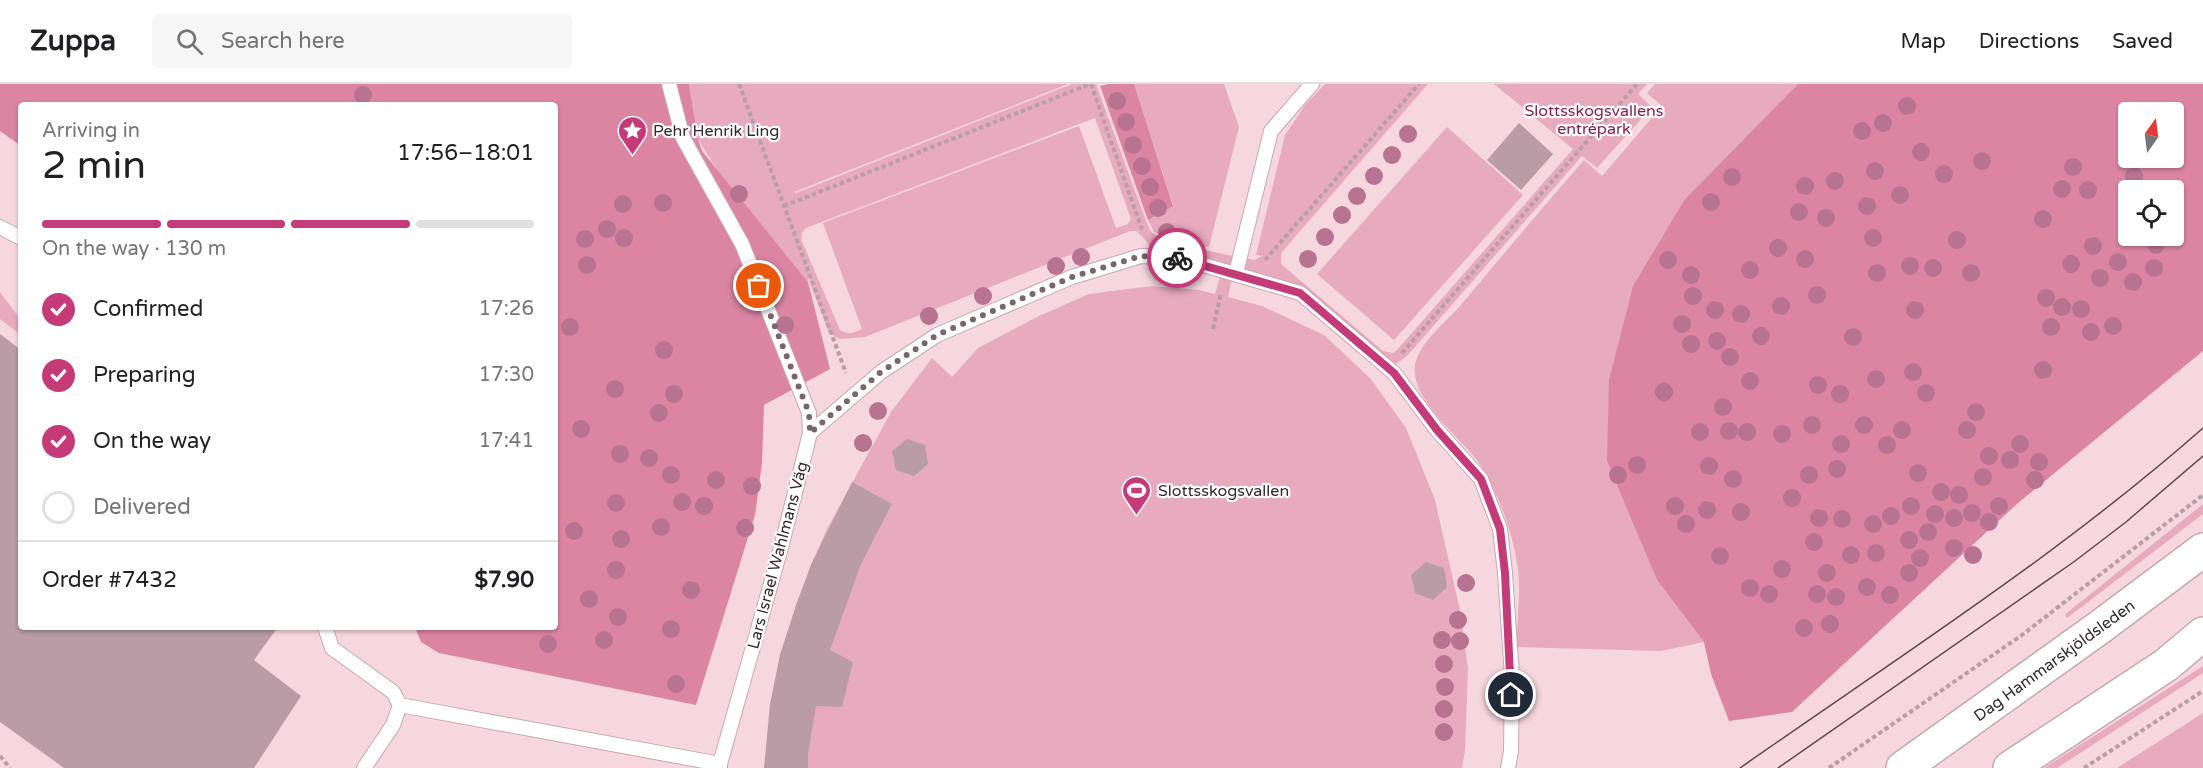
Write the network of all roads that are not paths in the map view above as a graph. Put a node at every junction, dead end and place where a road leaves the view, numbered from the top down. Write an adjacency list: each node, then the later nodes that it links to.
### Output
1 (669, 84): 6 (lane, Lars Israel Wahlmans Väg)
2 (1312, 84): 5 (lane)
3 (0, 227): 4 (lane)
4 (18, 236)
5 (1236, 273): 6 (lane); 15 (lane)
6 (810, 433): 13 (lane, Lars Israel Wahlmans Väg)
7 (2203, 550): 16 (main road, Dag Hammarskjöldsleden)
8 (326, 630): 12 (lane)
9 (2203, 634): 11 (main road)
10 (2203, 643): 11 (main road)
11 (2166, 665): 17 (main road)
12 (400, 705): 13 (lane, Lars Israel Wahlmans Väg); 14 (lane)
13 (720, 766)
14 (364, 768)
15 (1508, 768)
16 (1903, 768)
17 (2010, 768)

